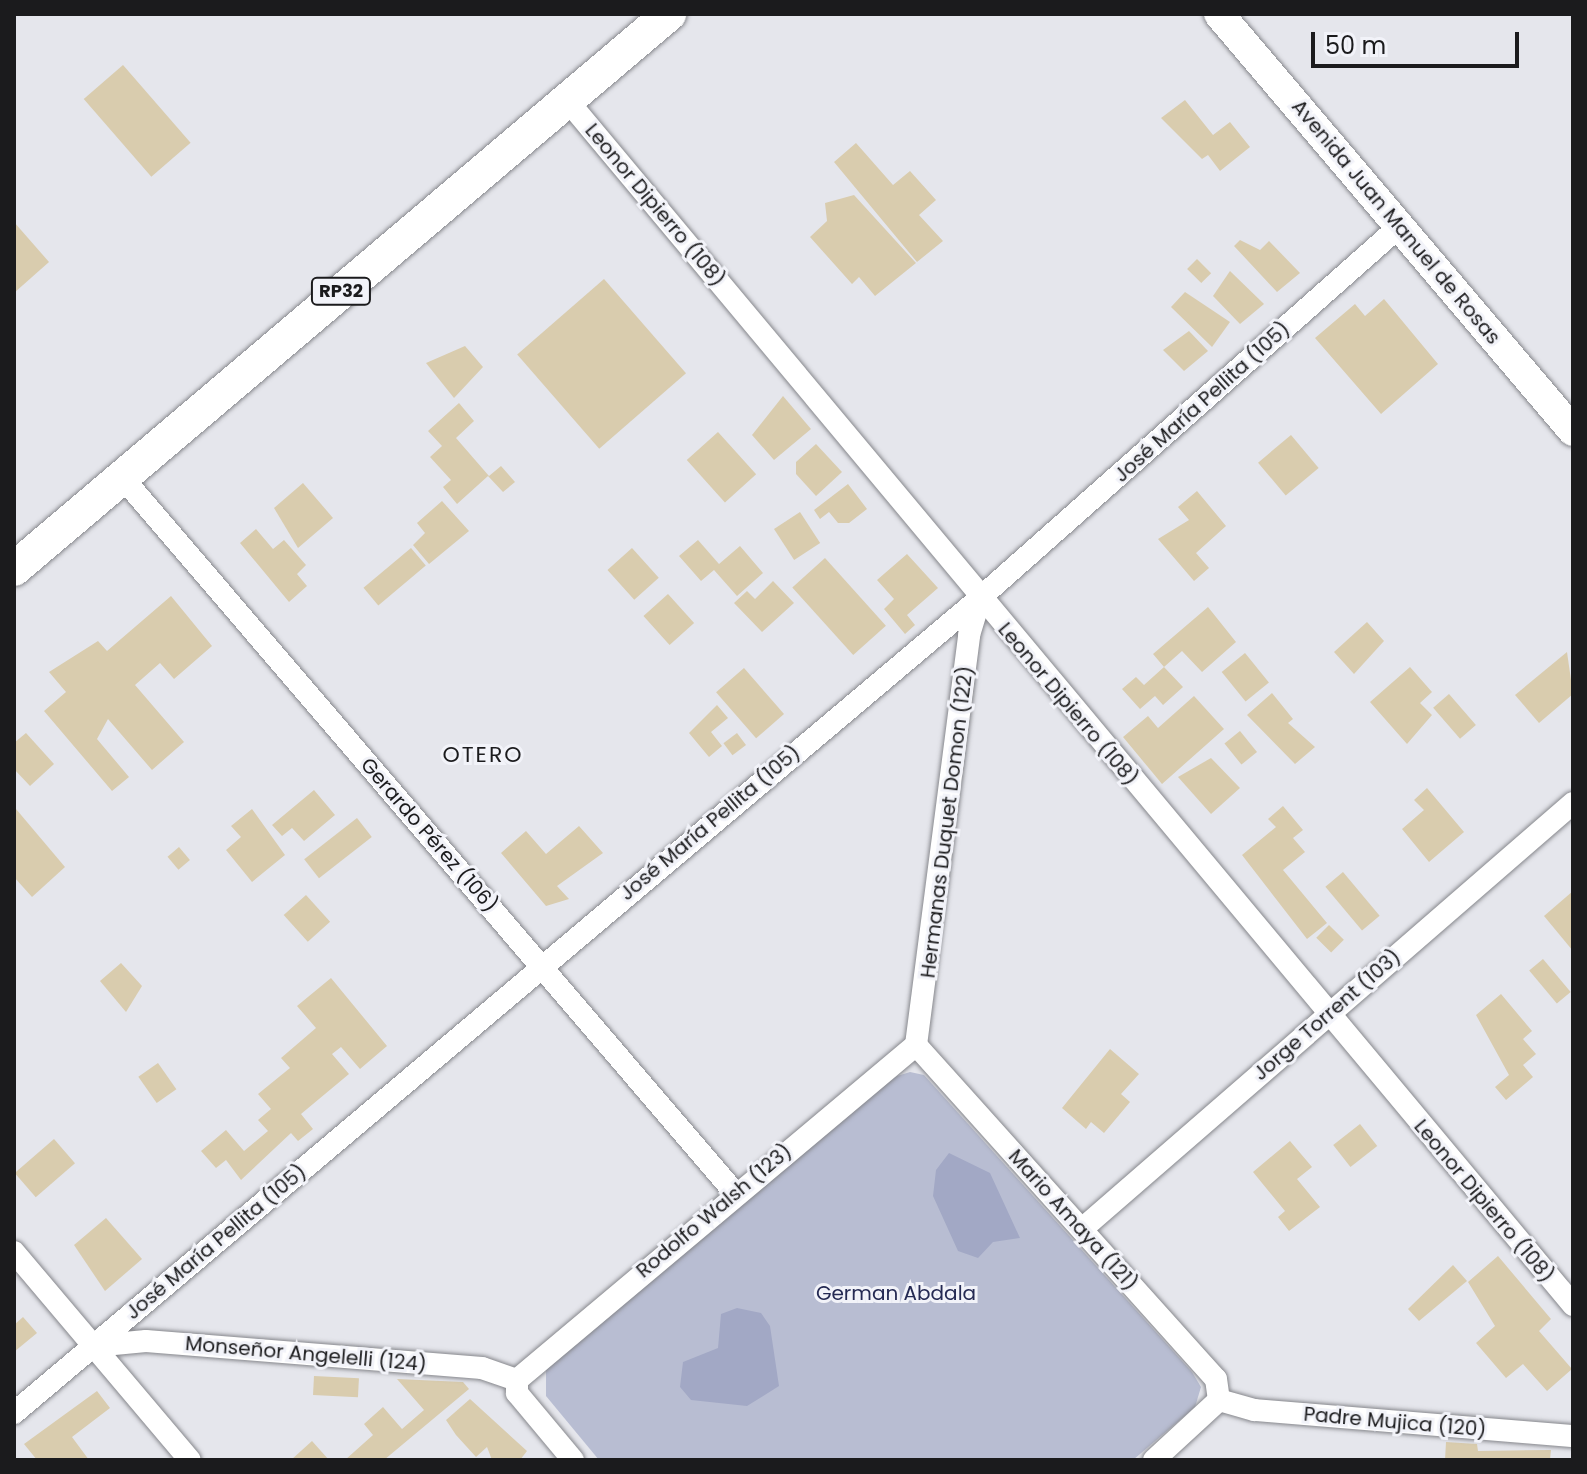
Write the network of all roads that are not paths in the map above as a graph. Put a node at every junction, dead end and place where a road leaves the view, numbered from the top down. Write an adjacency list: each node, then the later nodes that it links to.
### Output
1 (669, 14): 3 (main road, RP32)
2 (1219, 14): 4 (main road, Avenida Juan Manuel de Rosas)
3 (567, 100): 6 (main road, RP32); 8 (street, Leonor Dipierro (108))
4 (1400, 226): 5 (main road, Avenida Juan Manuel de Rosas); 8 (street, José María Pellita (105))
5 (1573, 431)
6 (122, 477): 7 (main road, RP32); 10 (street, Gerardo Pérez (106))
7 (14, 569)
8 (980, 598): 10 (street, José María Pellita (105)); 11 (street, Leonor Dipierro (108)); 12 (street, Hermanas Duquet Domon (122))
9 (1573, 803): 11 (street, Jorge Torrent (103))
10 (540, 965): 13 (street, Gerardo Pérez (106)); 17 (street, José María Pellita (105))
11 (1327, 1015): 14 (street, Jorge Torrent (103)); 16 (street, Leonor Dipierro (108))
12 (916, 1045): 13 (street, Rodolfo Walsh (123)); 14 (street, Mario Amaya (121))
13 (735, 1193): 18 (street, Rodolfo Walsh (123))
14 (1082, 1229): 19 (street, Mario Amaya (121))
15 (14, 1252): 17 (street)
16 (1573, 1305)
17 (93, 1346): 18 (street, Monseñor Angelelli (124)); 20 (street, José María Pellita (105)); 22 (street)
18 (517, 1380): 23 (street)
19 (1219, 1400): 21 (street, Padre Mujica (120)); 24 (street)
20 (14, 1413)
21 (1573, 1436)
22 (190, 1460)
23 (573, 1460)
24 (1154, 1460)

